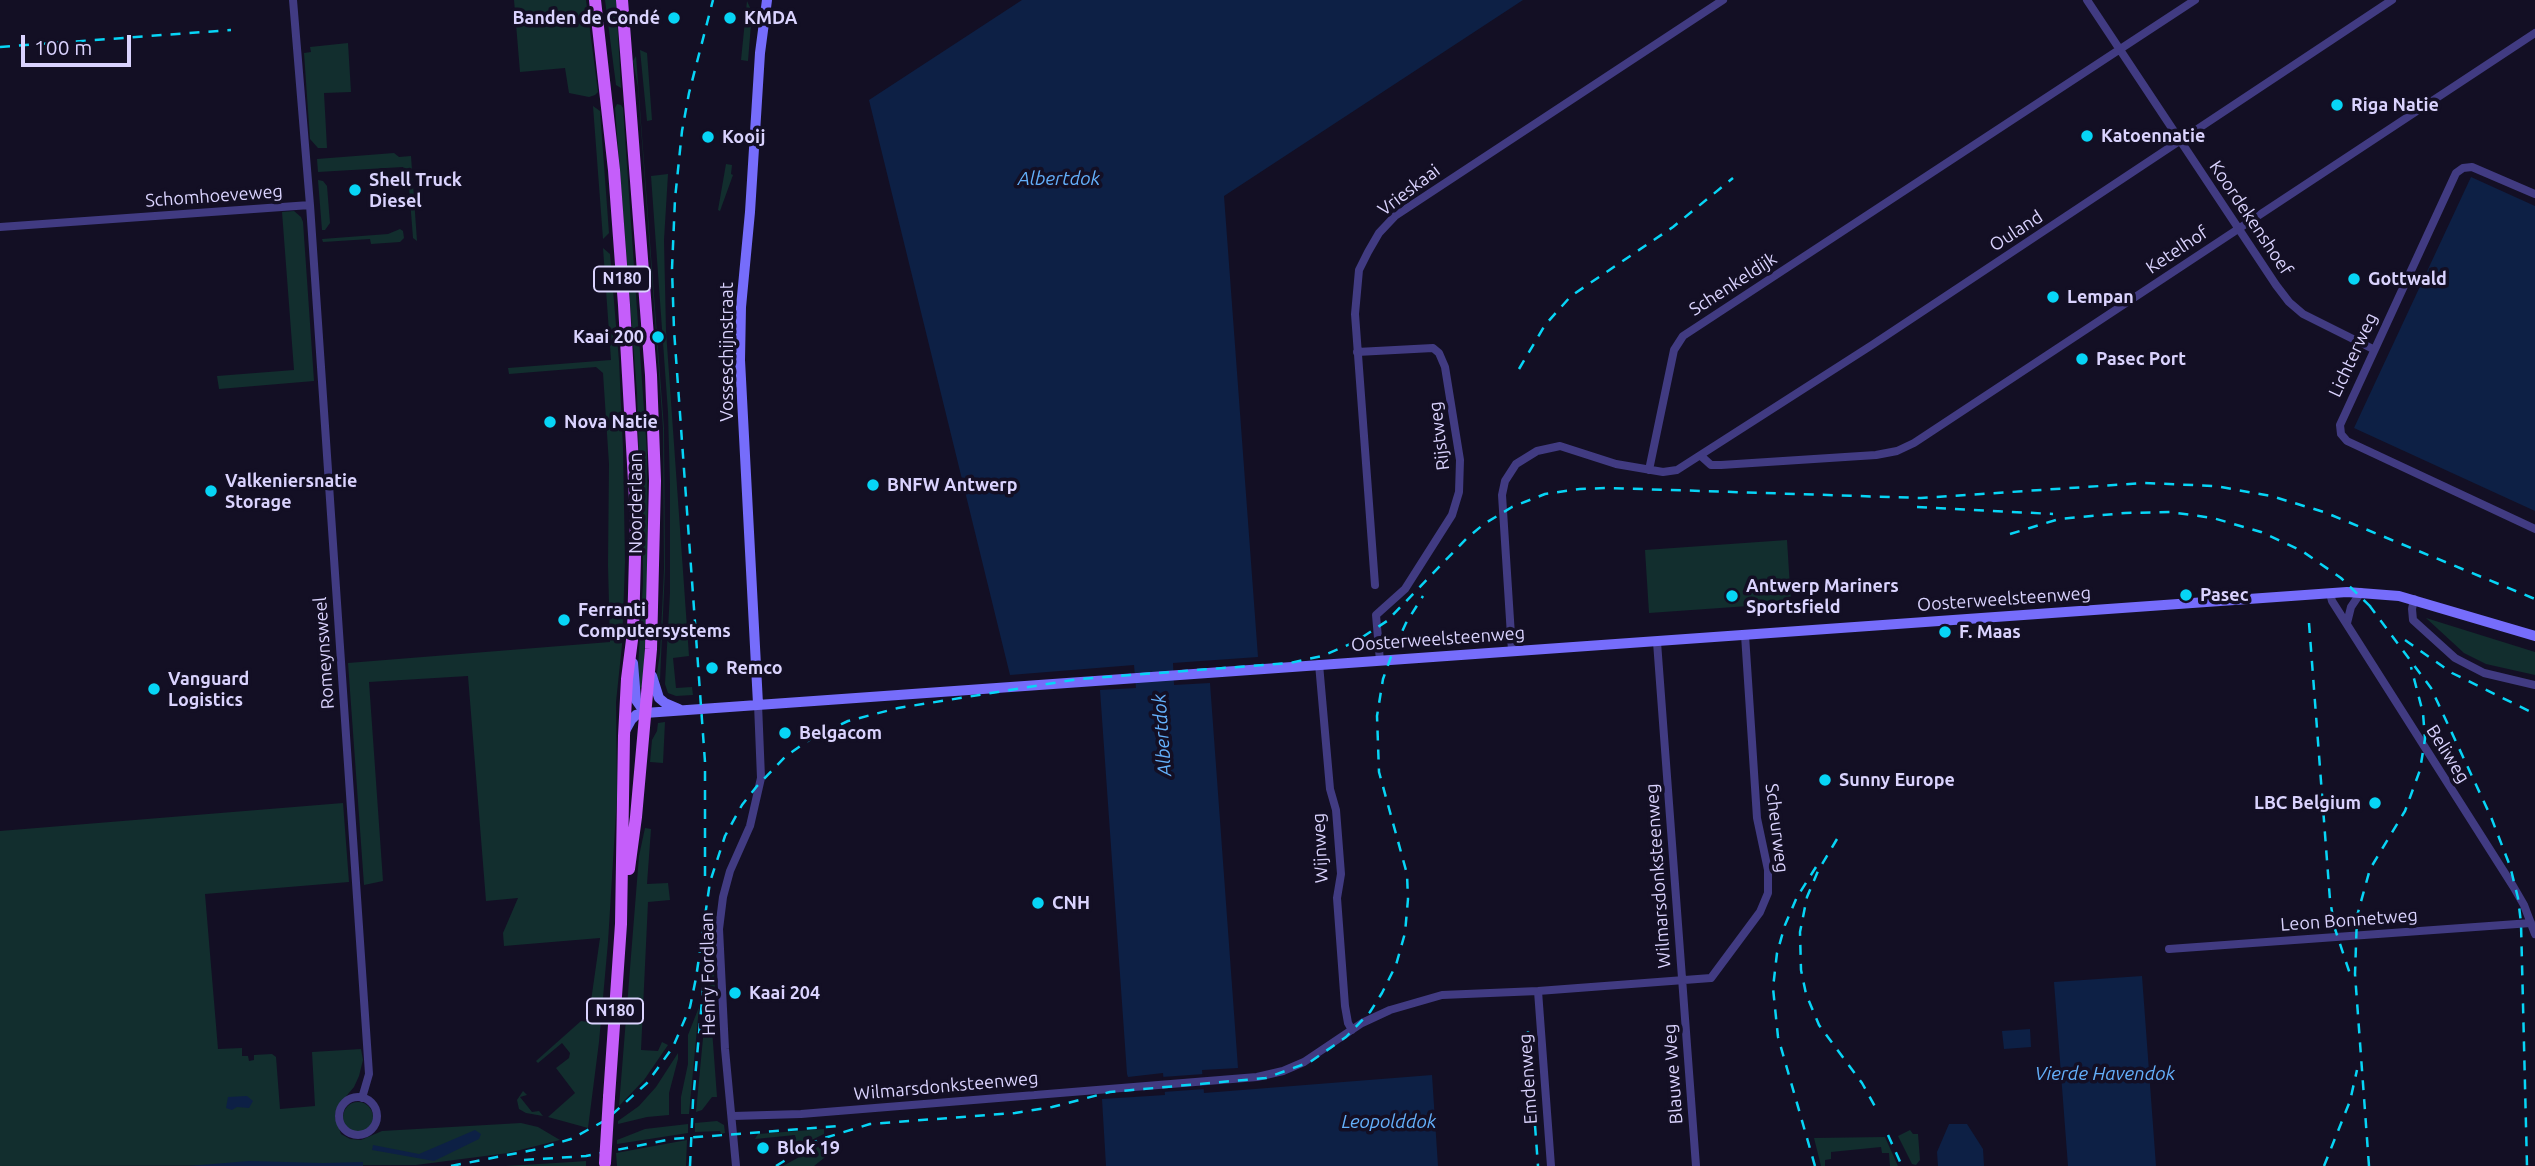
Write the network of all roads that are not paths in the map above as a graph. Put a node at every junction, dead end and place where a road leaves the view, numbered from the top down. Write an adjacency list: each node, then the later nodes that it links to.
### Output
1 (293, 0): 15 (street, Schomhoeveweg)
2 (595, 0): 12 (main road, Noorderlaan / N180)
3 (622, 0): 11 (main road, Noorderlaan / N180)
4 (767, 0): 37 (main road, Vosseschijnstraat)
5 (1723, 0): 19 (street, Vrieskaai)
6 (2087, 0): 10 (street, Koordekenshoef)
7 (2195, 0): 10 (street, Schenkeldijk)
8 (2392, 0): 13 (street, Ouland)
9 (2535, 33): 17 (street, Ketelhof)
10 (2120, 50): 13 (street, Koordekenshoef); 21 (street, Schenkeldijk)
11 (629, 97): 12 (main road); 32 (main road, Noorderlaan / N180)
12 (607, 98): 28 (main road, Noorderlaan / N180)
13 (2181, 141): 17 (street, Koordekenshoef); 20 (street, Ouland)
14 (2535, 194): 18 (street, Lichterweg)
15 (310, 205): 16 (street, Schomhoeveweg); 48 (street, Romeynsweel)
16 (0, 227)
17 (2239, 228): 18 (street, Koordekenshoef); 20 (street, Ketelhof)
18 (2373, 349): 22 (street, Lichterweg)
19 (1357, 352): 23 (street, Vrieskaai); 34 (street, Rijstweg)
20 (1701, 456): 21 (street, Ouland)
21 (1650, 470): 33 (street)
22 (2535, 529)
23 (1375, 585)
24 (2362, 592): 25 (main road, Oosterweelsteenweg); 26 (main road, Oosterweelsteenweg); 27 (street)
25 (2330, 593): 27 (street, Beliweg); 29 (main road, Oosterweelsteenweg)
26 (2414, 599): 30 (main road, Oosterweelsteenweg); 36 (street)
27 (2347, 623): 41 (street, Beliweg)
28 (633, 632): 39 (main road, Noorderlaan); 40 (main road, Noorderlaan / N180)
29 (1745, 635): 31 (main road, Oosterweelsteenweg); 45 (street, Scheurweg)
30 (2535, 636)
31 (1657, 642): 33 (main road, Oosterweelsteenweg); 45 (street, Wilmarsdonksteenweg)
32 (652, 649): 38 (main road); 39 (main road, Noorderlaan / N180)
33 (1512, 651): 34 (main road, Oosterweelsteenweg)
34 (1380, 661): 35 (main road, Oosterweelsteenweg)
35 (1320, 664): 37 (main road, Oosterweelsteenweg); 47 (street, Wijnweg)
36 (2535, 685)
37 (758, 704): 38 (main road); 49 (street, Henry Fordlaan)
38 (681, 710): 39 (main road)
39 (645, 713): 40 (main road); 42 (main road, Noorderlaan / N180)
40 (624, 734): 42 (main road, Noorderlaan / N180)
41 (2531, 923): 43 (street, Beliweg); 44 (street, Leon Bonnetweg)
42 (621, 924): 50 (main road, Noorderlaan / N180, bridge)
43 (2535, 934)
44 (2169, 949)
45 (1682, 980): 46 (street, Wilmarsdonksteenweg); 53 (street, Blauwe Weg)
46 (1538, 990): 47 (street, Wilmarsdonksteenweg); 52 (street, Emdenweg)
47 (1352, 1030): 49 (street, Wilmarsdonksteenweg)
48 (362, 1098): 48 (street)
49 (733, 1116): 51 (street, Henry Fordlaan)
50 (604, 1165)
51 (736, 1166)
52 (1550, 1166)
53 (1696, 1166)

